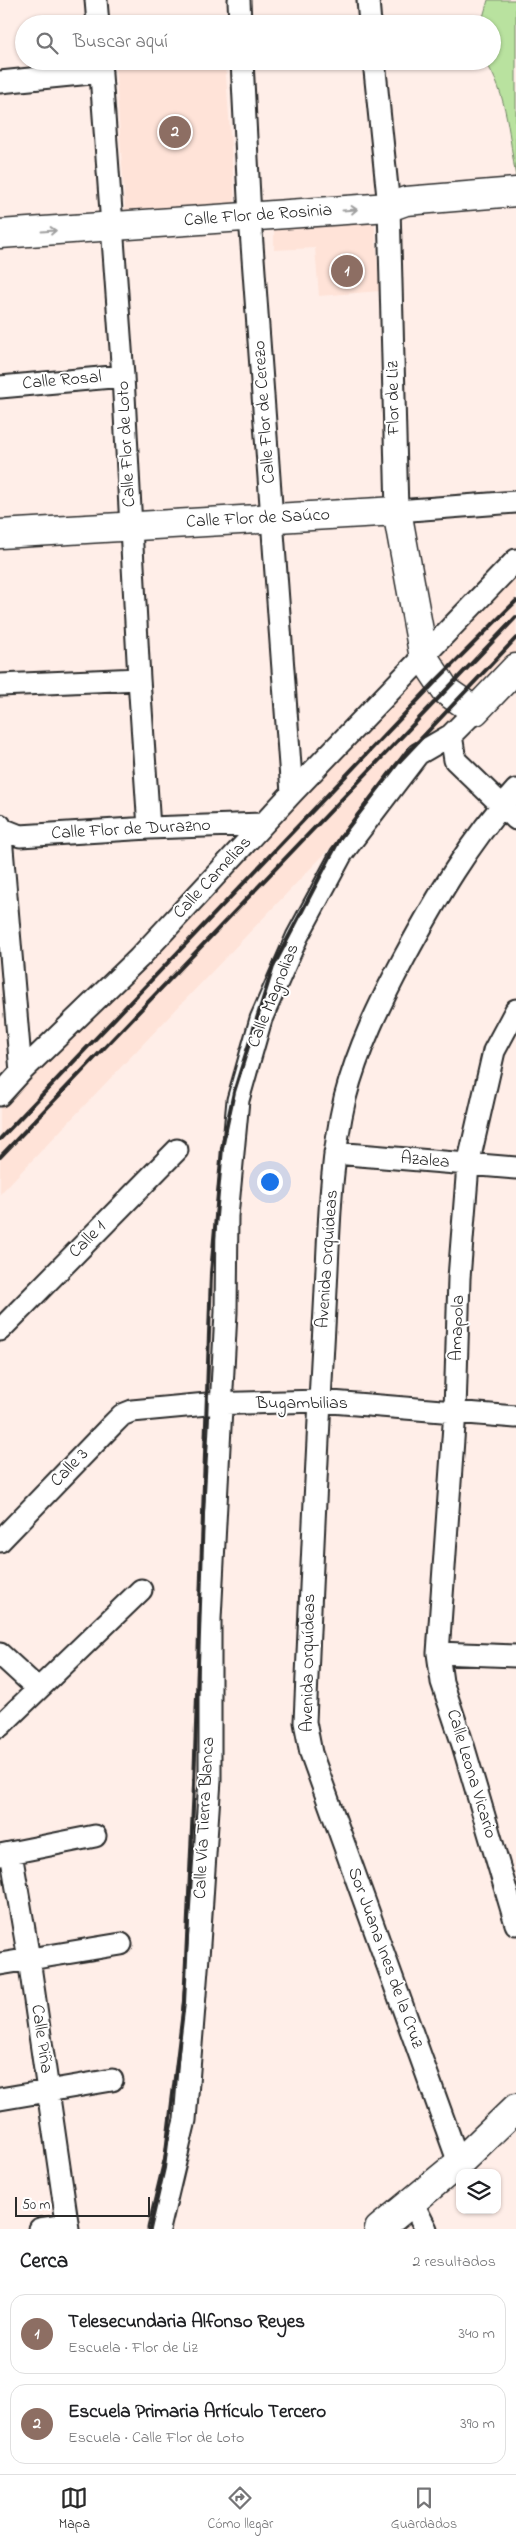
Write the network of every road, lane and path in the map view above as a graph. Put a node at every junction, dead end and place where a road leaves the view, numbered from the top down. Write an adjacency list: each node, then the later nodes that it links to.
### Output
1 (96, 0): 4 (street)
2 (239, 0): 5 (street)
3 (368, 0): 6 (street)
4 (97, 15)
5 (240, 15)
6 (369, 15)
7 (81, 70): 11 (street)
8 (101, 70): 15 (street, Calle Flor de Loto)
9 (242, 70): 14 (street, Calle Flor de Cerezo)
10 (375, 70): 13 (street, Flor de Liz)
11 (0, 82)
12 (511, 192): 13 (street, Calle Flor de Rosinia)
13 (389, 207): 14 (street, Calle Flor de Rosinia, one-way to 13); 20 (street, Flor de Liz)
14 (250, 217): 15 (street, Calle Flor de Rosinia); 21 (street, Calle Flor de Cerezo)
15 (113, 226): 16 (street, Calle Flor de Rosinia, one-way to 15); 17 (street, Calle Flor de Loto)
16 (0, 234)
17 (123, 376): 18 (street, Calle Rosal); 22 (street, Calle Flor de Loto)
18 (0, 387)
19 (516, 502): 20 (street, Calle Flor de Saúco)
20 (397, 511): 21 (street, Calle Flor de Saúco); 25 (street, Flor de Liz)
21 (273, 518): 22 (street, Calle Flor de Saúco); 32 (street, Calle Flor de Cerezo)
22 (131, 526): 23 (street, Calle Flor de Saúco); 27 (street, Calle Flor de Loto)
23 (0, 534)
24 (516, 560): 25 (street, Calle Camelias)
25 (424, 658): 29 (street, Flor de Liz); 32 (street, Calle Camelias)
26 (516, 668): 29 (street)
27 (139, 679): 28 (street); 36 (street, Calle Flor de Loto)
28 (0, 685)
29 (475, 711): 30 (street, Calle Magnolias)
30 (451, 735): 33 (street); 46 (street, Calle Magnolias)
31 (516, 790): 33 (street, Avenida Orquídeas)
32 (292, 793): 34 (street, Calle Camelias)
33 (509, 812): 41 (street, Avenida Orquídeas)
34 (263, 824): 36 (street, Calle Flor de Durazno); 38 (street, Calle Camelias)
35 (0, 827): 36 (street, Calle Flor de Durazno); 38 (street)
36 (150, 828)
37 (516, 1010): 42 (street, Amapola)
38 (21, 1072): 39 (street, Calle Camelias)
39 (0, 1095)
40 (177, 1150): 44 (street, Calle 1)
41 (335, 1153): 42 (street, Azalea); 45 (street, Avenida Orquídeas)
42 (468, 1165): 43 (street, Azalea); 48 (street, Amapola)
43 (516, 1168)
44 (0, 1330)
45 (319, 1402): 46 (street, Bugambilias); 48 (street, Bugambilias); 57 (street, Avenida Orquídeas)
46 (220, 1404): 47 (street, Bugambilias); 72 (street, Calle Vía Tierra Blanca)
47 (149, 1409): 50 (street, Calle 3)
48 (455, 1411): 49 (street, Bugambilias); 52 (street, Amapola)
49 (516, 1417)
50 (0, 1541)
51 (141, 1590): 55 (street)
52 (438, 1653): 54 (street); 60 (street, Calle Leona Vicario)
53 (0, 1654): 55 (street)
54 (516, 1656)
55 (37, 1688): 56 (street)
56 (0, 1726)
57 (311, 1753): 68 (street, Sor Juana Ines de la Cruz)
58 (95, 1836): 59 (street)
59 (6, 1854): 62 (street, Calle Piña)
60 (516, 1924)
61 (121, 1944): 62 (street)
62 (30, 1959): 63 (street); 65 (street, Calle Piña)
63 (0, 1964)
64 (112, 2080): 65 (street)
65 (49, 2091): 66 (street); 70 (street, Calle Piña)
66 (0, 2099)
67 (516, 2108): 68 (street)
68 (459, 2162): 69 (street)
69 (412, 2202): 73 (street); 74 (street)
70 (68, 2227): 71 (street)
71 (40, 2229)
72 (159, 2229)
73 (379, 2229)
74 (426, 2229)

